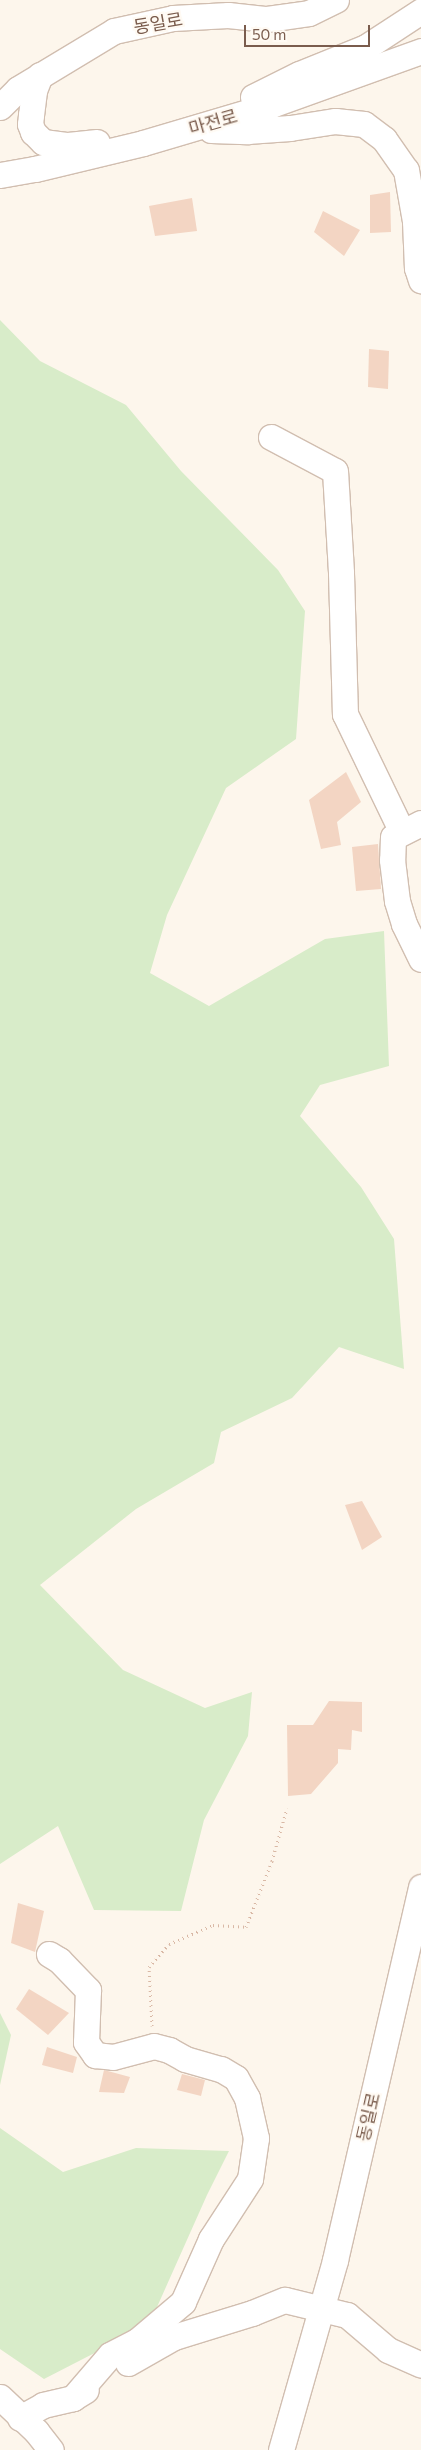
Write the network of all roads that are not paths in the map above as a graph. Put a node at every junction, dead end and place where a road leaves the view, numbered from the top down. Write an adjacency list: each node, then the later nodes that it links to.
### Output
1 (336, 0): 4 (street, 동일로)
2 (421, 11): 6 (street)
3 (421, 51): 6 (street, 마전로)
4 (40, 75): 5 (street, 동일로); 6 (street)
5 (4, 102)
6 (179, 132): 7 (street, 마전로); 8 (street)
7 (0, 175)
8 (421, 280)
9 (271, 437): 10 (street)
10 (411, 827): 11 (street)
11 (421, 959)
12 (421, 1886): 14 (street, 동일로)
13 (49, 1954): 18 (street)
14 (321, 2307): 15 (street); 16 (street, 동일로); 18 (street)
15 (421, 2365)
16 (297, 2396): 21 (street); 22 (street)
17 (0, 2397): 19 (street)
18 (73, 2398): 19 (street)
19 (20, 2418): 20 (street)
20 (51, 2450)
21 (281, 2450)
22 (294, 2450)

